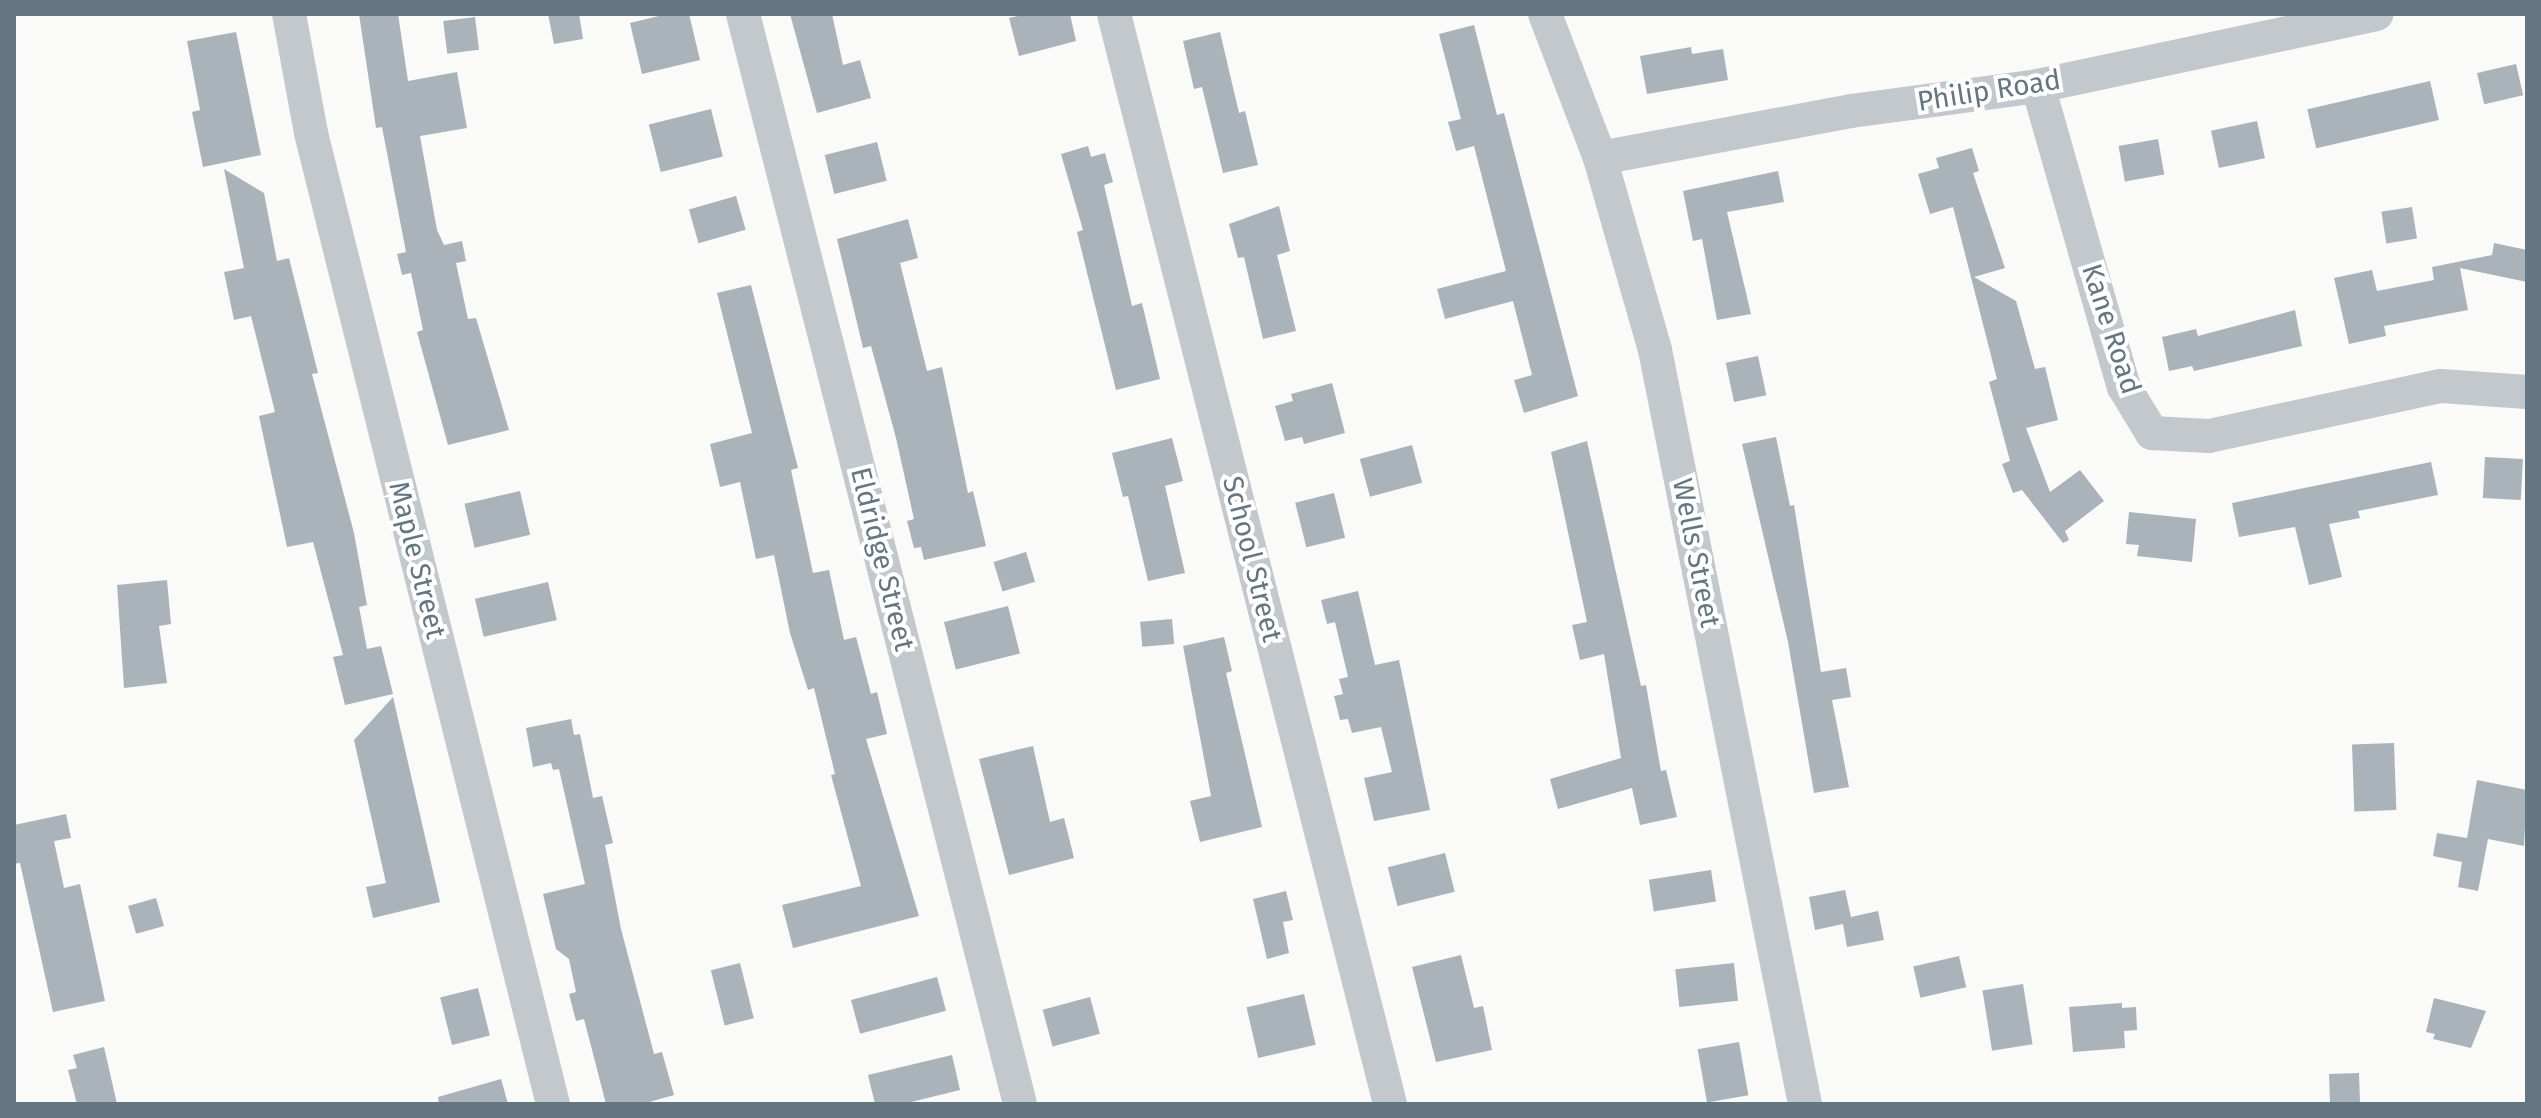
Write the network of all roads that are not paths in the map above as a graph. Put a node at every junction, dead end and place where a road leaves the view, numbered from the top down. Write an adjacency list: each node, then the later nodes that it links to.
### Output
1 (289, 14): 9 (street, Maple Street)
2 (743, 14): 10 (street, Eldridge Street)
3 (1114, 14): 11 (street, School Street)
4 (1545, 14): 7 (street, Wells Street)
5 (2376, 14): 6 (street, Philip Road)
6 (2038, 86): 7 (street, Philip Road); 8 (street, Kane Road)
7 (1600, 158): 12 (street, Wells Street)
8 (2527, 392)
9 (553, 1104)
10 (1020, 1104)
11 (1390, 1104)
12 (1805, 1104)

